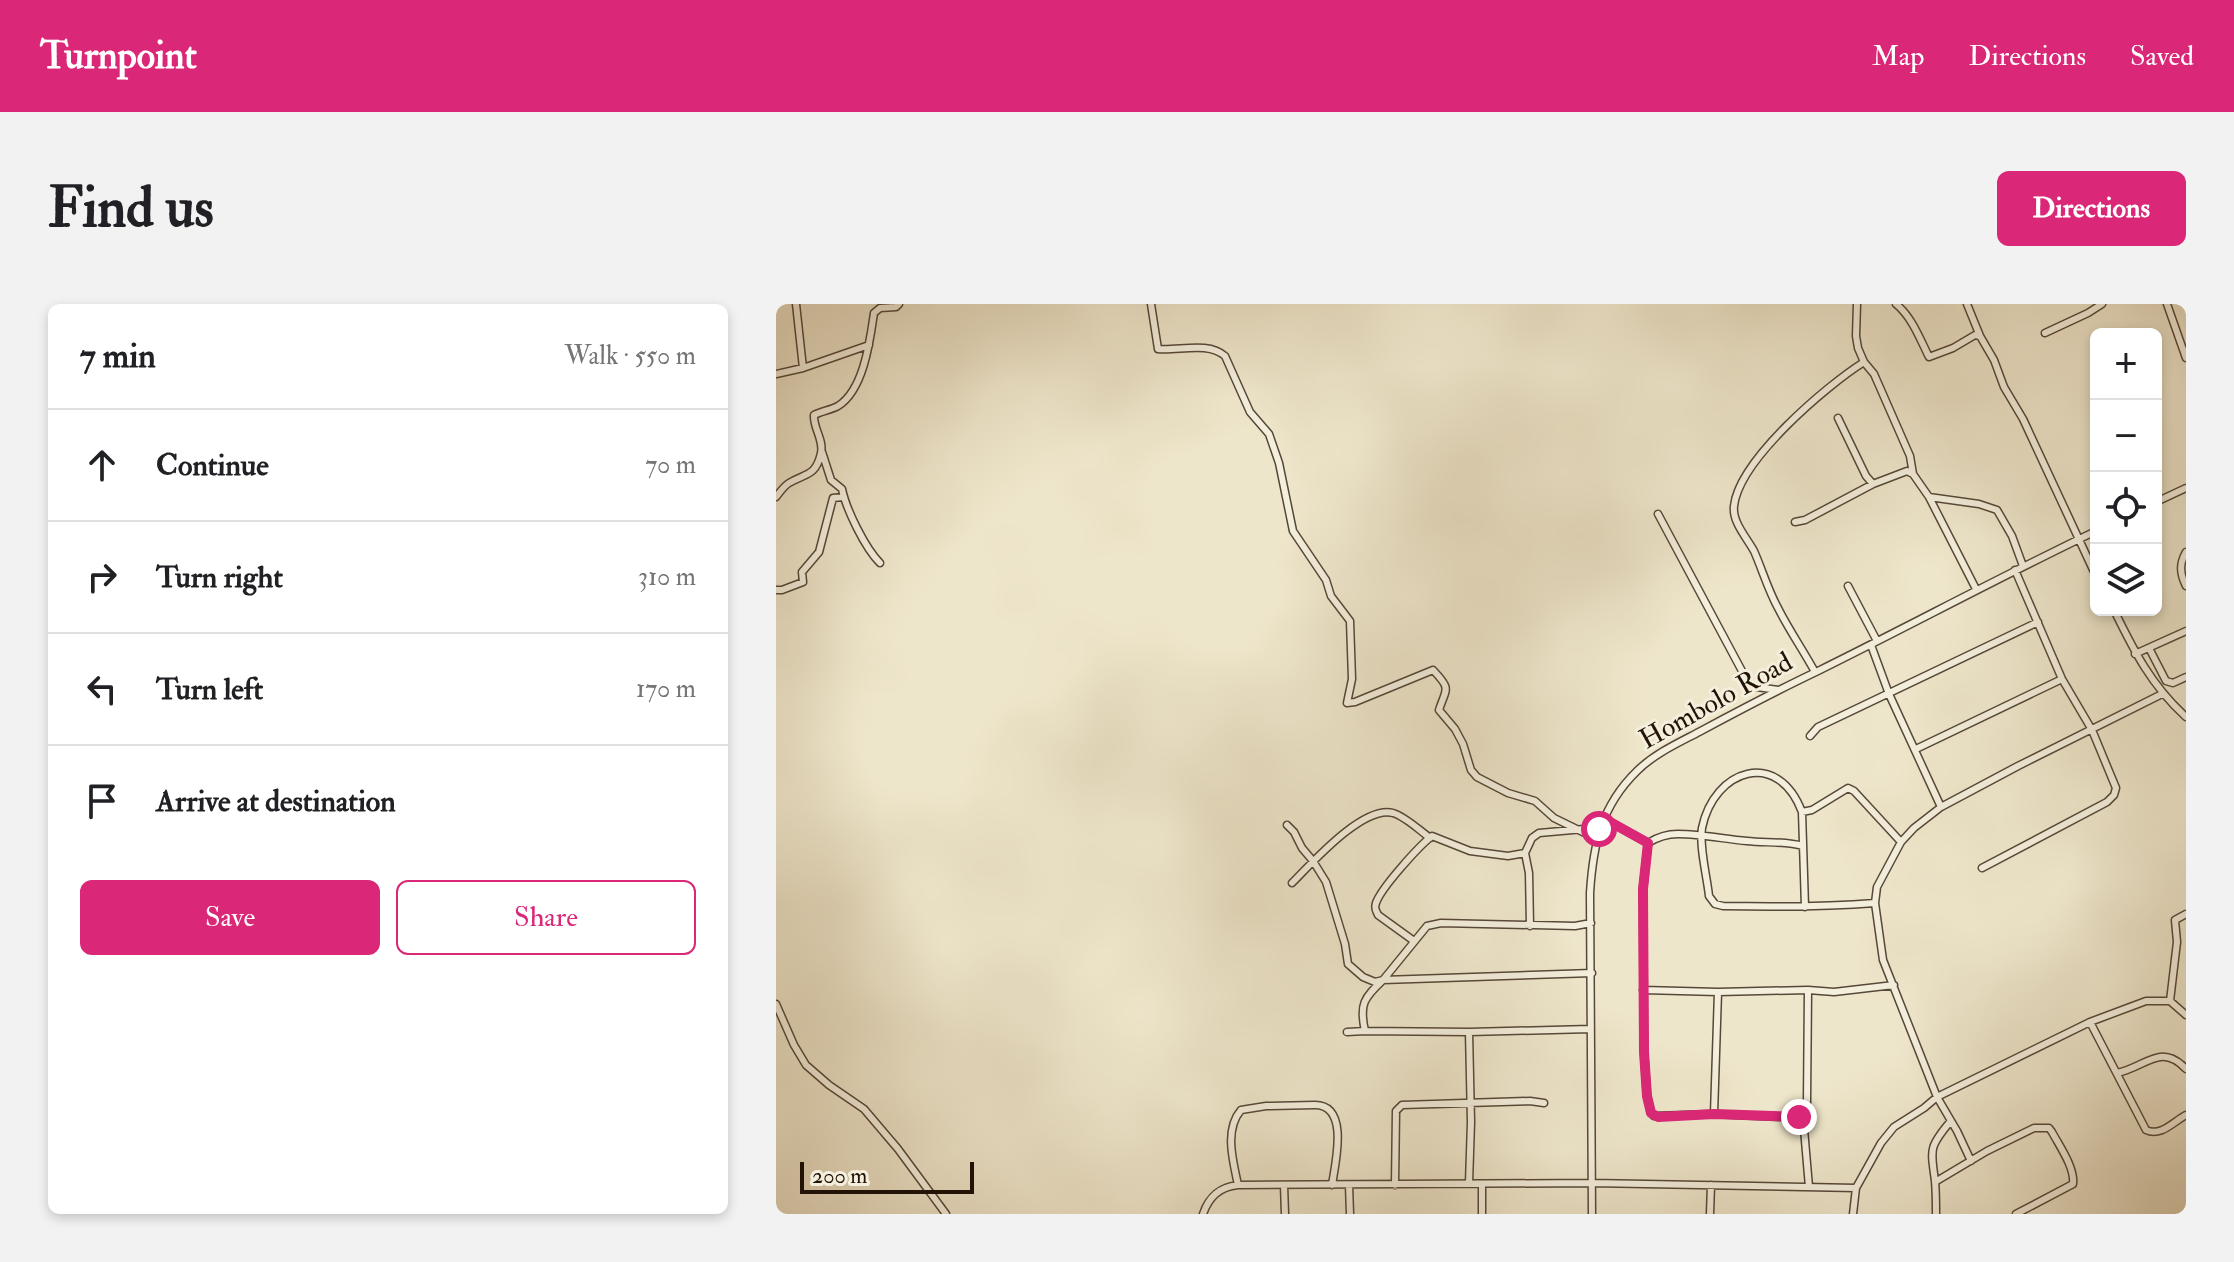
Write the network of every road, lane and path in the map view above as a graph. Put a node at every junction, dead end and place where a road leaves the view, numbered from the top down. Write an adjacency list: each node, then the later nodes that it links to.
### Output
1 (796, 304): 14 (street)
2 (899, 304): 11 (street)
3 (1151, 304): 58 (street)
4 (1857, 304): 13 (street)
5 (1896, 304): 10 (street)
6 (1967, 304): 10 (street)
7 (2102, 304): 9 (street)
8 (2167, 304): 12 (street)
9 (2045, 333)
10 (1980, 336): 28 (street)
11 (869, 345): 14 (street); 17 (street)
12 (2186, 358)
13 (1864, 362): 18 (street); 44 (street)
14 (803, 368): 15 (street)
15 (776, 374)
16 (1838, 418): 19 (street)
17 (822, 451): 21 (street); 22 (street)
18 (1913, 474): 19 (street); 23 (street)
19 (1873, 484): 26 (street)
20 (2186, 488): 24 (street)
21 (776, 497)
22 (843, 497): 30 (street); 37 (street)
23 (1929, 497): 32 (street); 36 (street)
24 (2162, 499)
25 (1658, 514): 47 (street)
26 (1795, 522)
27 (2090, 534): 28 (street, Hombolo Road)
28 (2078, 539): 31 (street); 32 (street, Hombolo Road)
29 (2186, 552): 35 (street)
30 (880, 563)
31 (2090, 564)
32 (2023, 566): 33 (street, Hombolo Road)
33 (2015, 570): 36 (street, Hombolo Road); 39 (street)
34 (1848, 586): 41 (street)
35 (2186, 586)
36 (1976, 589): 41 (street, Hombolo Road)
37 (776, 590)
38 (2117, 616): 43 (street)
39 (2038, 622): 46 (street); 48 (street)
40 (2186, 631): 42 (street)
41 (1874, 643): 44 (street, Hombolo Road); 48 (street)
42 (2149, 648): 43 (street); 45 (street)
43 (2135, 654): 49 (street)
44 (1815, 672): 47 (street, Hombolo Road)
45 (2186, 677)
46 (2062, 679): 51 (street); 53 (street)
47 (1778, 690): 56 (street, Hombolo Road)
48 (1889, 694): 52 (street); 53 (street)
49 (2162, 694): 50 (street); 51 (street)
50 (2186, 717)
51 (2092, 730): 54 (street); 67 (street)
52 (1810, 736)
53 (1916, 749): 54 (street)
54 (1941, 807): 61 (street)
55 (1802, 812): 59 (street); 61 (street); 64 (street)
56 (1603, 818): 58 (street); 62 (street, Hombolo Road); 63 (street)
57 (1287, 825): 66 (street)
58 (1575, 830): 62 (street); 65 (street)
59 (1701, 835): 63 (street); 64 (street); 70 (street)
60 (1430, 838): 65 (street); 66 (street); 74 (street)
61 (1904, 838): 69 (street)
62 (1597, 839): 72 (street, Hombolo Road)
63 (1648, 843): 78 (street)
64 (1803, 846): 70 (street)
65 (1525, 853): 73 (street)
66 (1313, 861): 68 (street); 76 (street)
67 (1982, 868)
68 (1292, 883)
69 (1875, 903): 70 (street); 77 (street)
70 (1805, 907)
71 (2186, 914): 81 (street)
72 (1591, 923): 73 (street); 75 (street, Hombolo Road)
73 (1530, 926): 74 (street)
74 (1414, 941): 76 (street)
75 (1592, 973): 76 (street); 85 (street, Hombolo Road)
76 (1383, 980): 86 (street)
77 (1894, 985): 79 (street); 91 (street)
78 (1643, 990): 80 (street); 94 (street)
79 (1808, 990): 80 (street); 96 (street)
80 (1718, 992): 94 (street)
81 (2170, 1001): 83 (street); 84 (street)
82 (776, 1004): 111 (street)
83 (2186, 1015)
84 (2090, 1022): 90 (street); 91 (street)
85 (1590, 1029): 88 (street); 101 (street, Hombolo Road)
86 (1365, 1031): 87 (street); 88 (street)
87 (1347, 1032)
88 (1469, 1032): 92 (street)
89 (2186, 1069): 90 (street)
90 (2117, 1073): 95 (street)
91 (1937, 1097): 97 (street); 110 (street)
92 (1470, 1102): 93 (street); 100 (street); 106 (street)
93 (1544, 1103)
94 (1714, 1114): 96 (street)
95 (2186, 1115)
96 (1804, 1118): 109 (street)
97 (1950, 1122): 98 (street); 99 (street)
98 (1971, 1161): 99 (street); 120 (street)
99 (1935, 1182): 119 (street)
100 (1469, 1183): 106 (street); 107 (street)
101 (1592, 1183): 107 (street); 108 (street); 116 (street, Hombolo Road)
102 (1238, 1185): 103 (street); 104 (street); 112 (street)
103 (1284, 1185): 104 (street); 113 (street)
104 (1332, 1185): 105 (street)
105 (1349, 1185): 106 (street); 114 (street)
106 (1395, 1185)
107 (1482, 1185): 115 (street)
108 (1711, 1185): 109 (street); 117 (street)
109 (1809, 1187): 110 (street)
110 (1856, 1188): 118 (street)
111 (946, 1214)
112 (1203, 1214)
113 (1285, 1214)
114 (1350, 1214)
115 (1482, 1214)
116 (1592, 1214)
117 (1710, 1214)
118 (1853, 1214)
119 (1936, 1214)
120 (2016, 1214)

